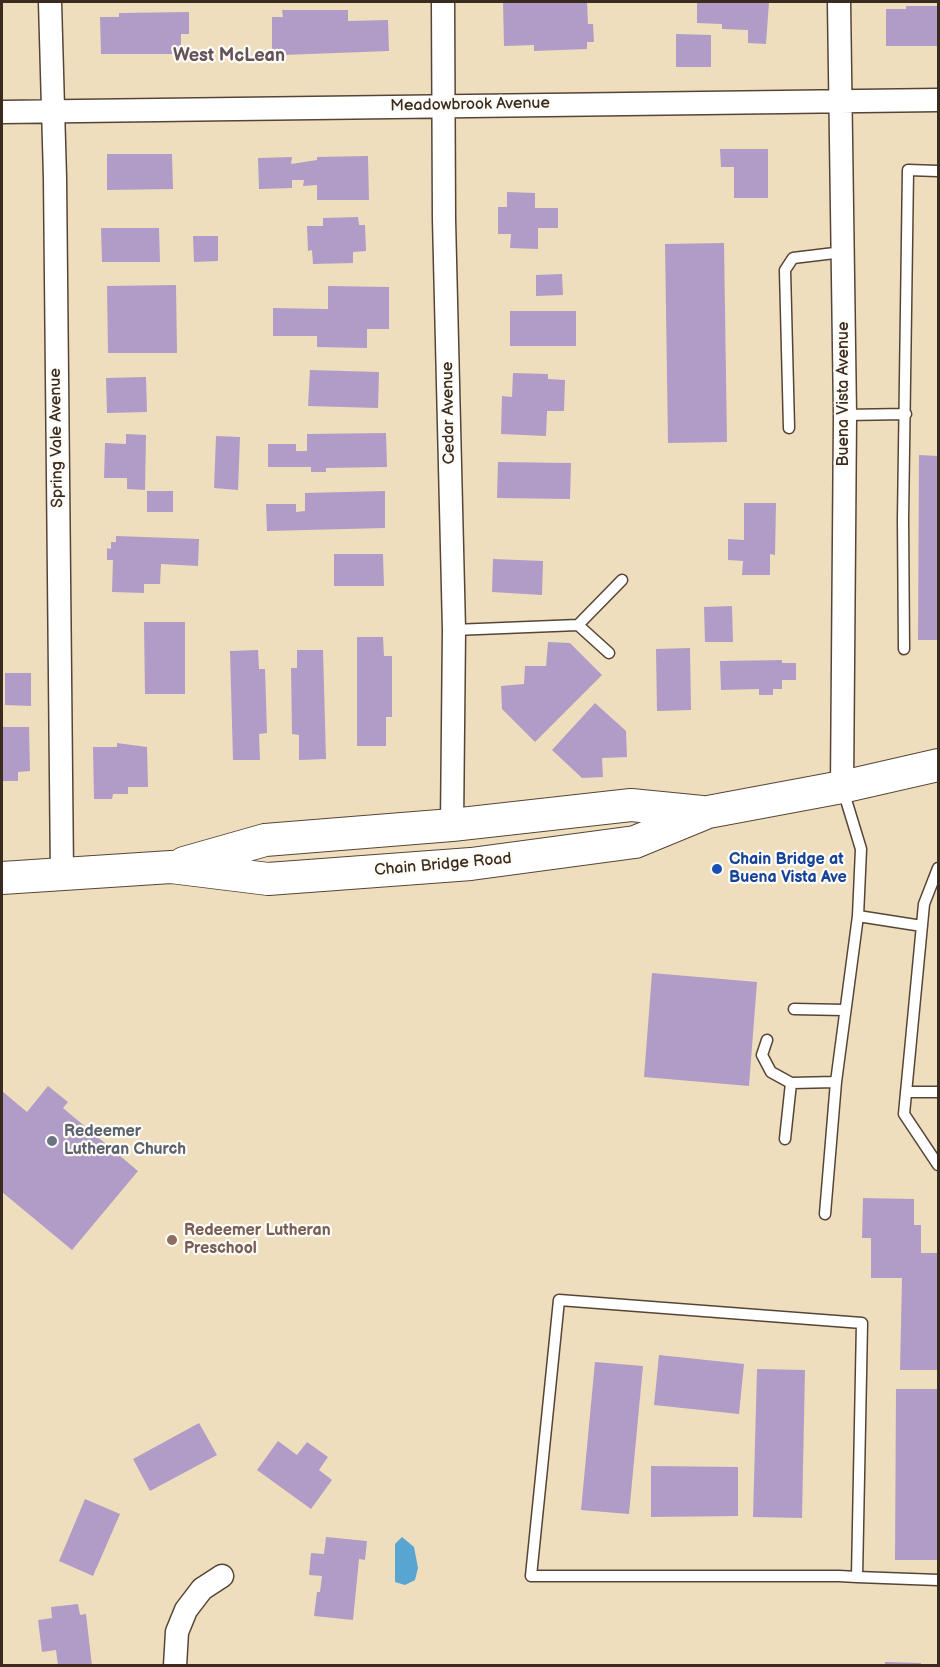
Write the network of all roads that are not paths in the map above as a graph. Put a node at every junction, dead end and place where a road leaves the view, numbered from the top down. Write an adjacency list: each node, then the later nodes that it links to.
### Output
1 (50, 2): 7 (street, Spring Vale Avenue)
2 (443, 2): 6 (street, Cedar Avenue)
3 (839, 2): 4 (street, Buena Vista Avenue)
4 (840, 100): 5 (street, Meadowbrook Avenue); 6 (street, Meadowbrook Avenue); 10 (street, Buena Vista Avenue)
5 (939, 100)
6 (444, 105): 7 (street, Meadowbrook Avenue); 16 (street, Cedar Avenue)
7 (52, 111): 8 (street, Meadowbrook Avenue); 25 (street, Spring Vale Avenue)
8 (2, 112)
9 (939, 171): 11 (lane)
10 (843, 252): 12 (street, Buena Vista Avenue); 13 (lane)
11 (906, 414): 12 (lane); 17 (lane)
12 (845, 415): 20 (street, Buena Vista Avenue)
13 (789, 428)
14 (622, 580): 15 (lane)
15 (578, 625): 16 (lane); 18 (lane)
16 (454, 630): 22 (street, Cedar Avenue)
17 (904, 649)
18 (609, 653)
19 (939, 765): 20 (main road, Chain Bridge Road)
20 (842, 787): 21 (main road, Chain Bridge Road); 27 (lane)
21 (708, 813): 22 (main road, Chain Bridge Road); 23 (main road, Chain Bridge Road)
22 (452, 825): 23 (main road, Chain Bridge Road)
23 (171, 867): 25 (main road, Chain Bridge Road)
24 (939, 868): 28 (lane)
25 (62, 874): 26 (main road, Chain Bridge Road)
26 (2, 878)
27 (858, 916): 28 (lane); 30 (lane)
28 (922, 926): 34 (lane)
29 (794, 1009): 30 (lane)
30 (844, 1010): 32 (lane)
31 (767, 1040): 33 (lane)
32 (836, 1082): 33 (lane); 38 (lane)
33 (791, 1083): 36 (lane)
34 (906, 1092): 35 (lane); 37 (lane)
35 (939, 1092)
36 (785, 1139)
37 (939, 1165)
38 (825, 1214)
39 (222, 1576): 42 (street)
40 (857, 1577): 40 (lane); 41 (lane)
41 (939, 1580)
42 (175, 1665)

